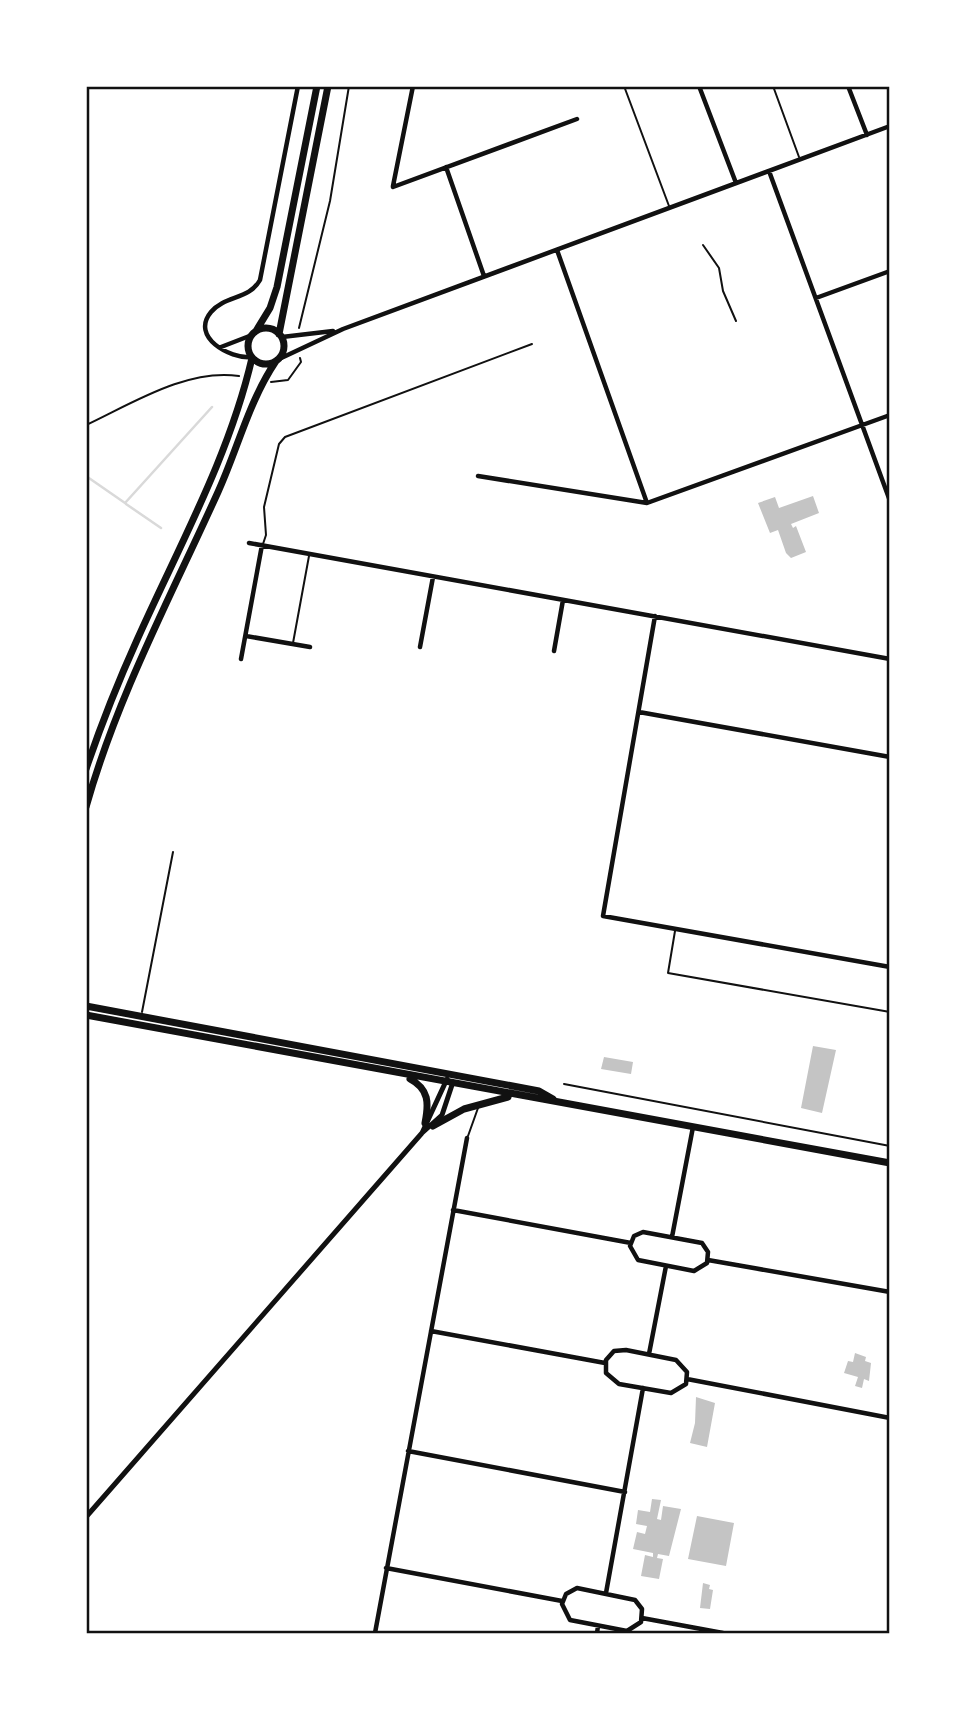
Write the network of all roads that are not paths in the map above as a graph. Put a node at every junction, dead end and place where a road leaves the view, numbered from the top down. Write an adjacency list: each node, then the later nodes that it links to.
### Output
1 (298, 86): 25 (street)
2 (317, 86): 22 (highway)
3 (328, 86): 23 (highway)
4 (413, 86): 13 (street)
5 (624, 86): 16 (lane)
6 (699, 86): 15 (street)
7 (773, 86): 12 (lane)
8 (848, 86): 11 (street)
9 (577, 119): 13 (street)
10 (890, 126): 11 (street)
11 (867, 135): 12 (street)
12 (800, 159): 14 (street)
13 (446, 167): 19 (street)
14 (769, 171): 15 (street); 20 (street)
15 (736, 183): 16 (street)
16 (670, 208): 17 (street)
17 (557, 250): 19 (street); 33 (street)
18 (890, 271): 20 (street)
19 (484, 276): 21 (street)
20 (816, 298): 29 (street)
21 (343, 330): 23 (street); 27 (street)
22 (254, 333): 23 (highway); 25 (street); 26 (highway)
23 (281, 335): 27 (highway)
24 (532, 344): 35 (lane)
25 (221, 347): 26 (street)
26 (252, 357): 27 (highway); 49 (highway)
27 (277, 361): 50 (highway)
28 (890, 415): 29 (street)
29 (862, 425): 31 (street); 33 (street)
30 (478, 476): 33 (street)
31 (889, 494): 32 (street)
32 (890, 501)
33 (647, 503)
34 (249, 543): 35 (street)
35 (262, 545): 36 (street); 40 (street)
36 (310, 554): 37 (street); 41 (lane)
37 (433, 577): 38 (street); 43 (street)
38 (563, 600): 39 (street); 44 (street)
39 (655, 616): 46 (street); 47 (street)
40 (246, 636): 41 (street); 45 (street)
41 (293, 644): 42 (street)
42 (310, 647)
43 (420, 647)
44 (554, 651)
45 (241, 659)
46 (890, 659)
47 (639, 712): 48 (street); 52 (street)
48 (890, 757)
49 (86, 769)
50 (86, 807)
51 (173, 852): 57 (lane)
52 (675, 929): 53 (street); 55 (lane)
53 (890, 967)
54 (86, 1006): 57 (highway)
55 (890, 1012)
56 (86, 1015): 59 (highway)
57 (141, 1016): 58 (highway)
58 (451, 1075): 60 (street); 61 (street); 63 (highway)
59 (402, 1076): 60 (highway); 65 (highway)
60 (443, 1083): 61 (highway); 65 (street)
61 (454, 1086): 62 (highway); 65 (street)
62 (512, 1096): 63 (highway); 64 (highway)
63 (554, 1099): 66 (highway)
64 (483, 1102): 65 (highway); 67 (lane)
65 (429, 1124): 83 (street)
66 (693, 1126): 68 (highway); 70 (street)
67 (467, 1138): 69 (street)
68 (890, 1163)
69 (453, 1210): 71 (street); 75 (street)
70 (672, 1237): 71 (street); 72 (street)
71 (631, 1243): 73 (street)
72 (708, 1260): 73 (street); 74 (street)
73 (666, 1266): 76 (street)
74 (890, 1292)
75 (431, 1331): 77 (street); 81 (street)
76 (649, 1355): 77 (street); 78 (street)
77 (605, 1363): 79 (street)
78 (687, 1378): 79 (street); 80 (street)
79 (643, 1388): 82 (street)
80 (890, 1418)
81 (408, 1451): 82 (street); 84 (street)
82 (625, 1492): 85 (street)
83 (86, 1517)
84 (386, 1568): 86 (street); 89 (street)
85 (606, 1593): 86 (street); 87 (street)
86 (562, 1601): 88 (street)
87 (642, 1618): 88 (street); 91 (street)
88 (598, 1626): 90 (street)
89 (375, 1633)
90 (597, 1633)
91 (723, 1633)

